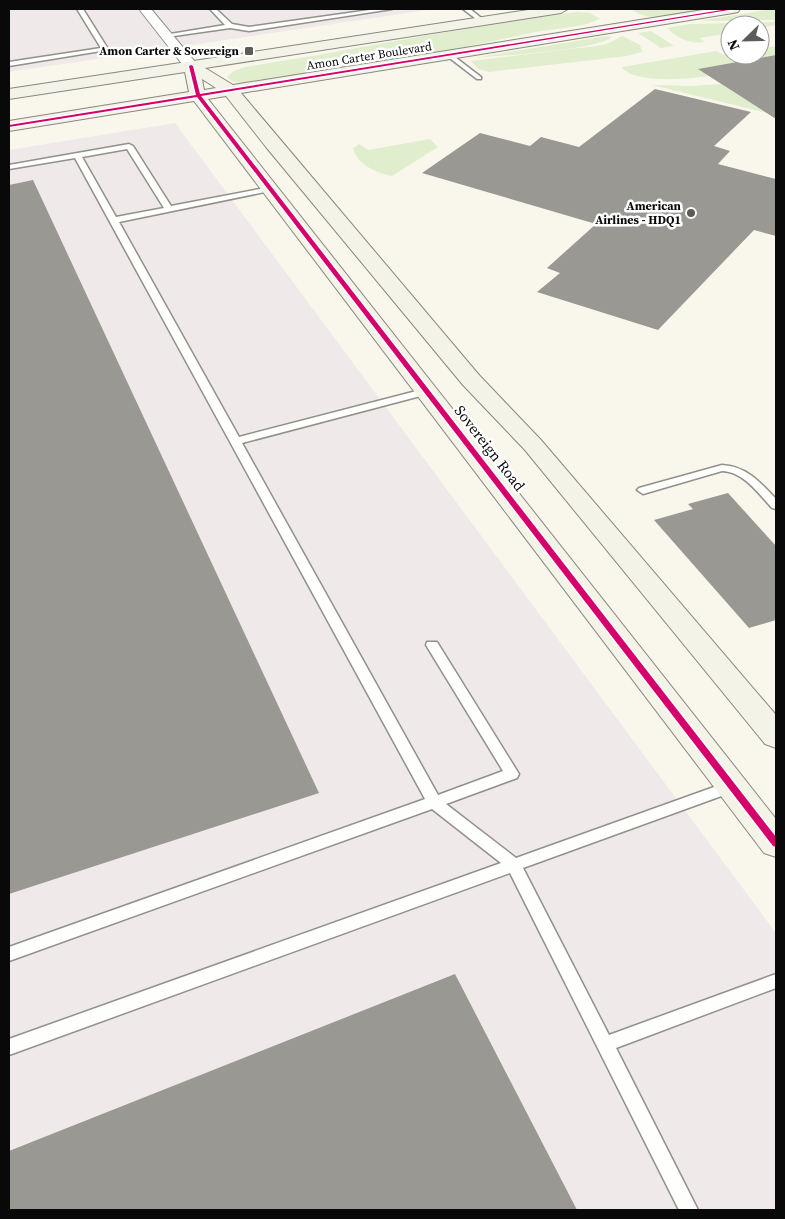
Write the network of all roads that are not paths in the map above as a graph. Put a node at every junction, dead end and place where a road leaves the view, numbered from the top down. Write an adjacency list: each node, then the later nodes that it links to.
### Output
1 (80, 9): 12 (lane)
2 (145, 9): 10 (street, Sovereign Road)
3 (213, 9): 9 (lane)
4 (389, 9): 9 (lane)
5 (466, 9): 8 (lane)
6 (561, 9): 8 (street, Amon Carter Boulevard)
7 (733, 9): 11 (street, Amon Carter Boulevard)
8 (482, 21): 13 (street, Amon Carter Boulevard)
9 (230, 26): 10 (lane)
10 (167, 36): 13 (street, Sovereign Road)
11 (449, 55): 14 (street, Amon Carter Boulevard); 15 (lane)
12 (9, 64)
13 (191, 66): 16 (street, Sovereign Road); 17 (street, Amon Carter Boulevard); 18 (street, Sovereign Road)
14 (330, 74): 16 (street, Amon Carter Boulevard); 19 (street)
15 (479, 78)
16 (230, 90): 18 (street, Amon Carter Boulevard); 19 (street, Sovereign Road)
17 (9, 94)
18 (198, 96): 20 (street, Amon Carter Boulevard); 23 (street, Sovereign Road)
19 (260, 106): 33 (street, Sovereign Road)
20 (90, 113): 21 (street, Amon Carter Boulevard); 23 (street)
21 (9, 126)
22 (77, 155): 24 (lane); 26 (lane); 27 (lane)
23 (245, 156): 25 (street, Sovereign Road)
24 (9, 167)
25 (270, 188): 26 (lane); 28 (street, Sovereign Road)
26 (169, 209): 27 (lane)
27 (114, 220): 29 (lane)
28 (428, 391): 29 (lane); 34 (street, Sovereign Road)
29 (236, 441): 35 (lane)
30 (642, 490): 31 (lane)
31 (776, 505)
32 (432, 645): 35 (lane)
33 (776, 736)
34 (733, 786): 36 (street, Sovereign Road); 37 (lane)
35 (435, 803): 37 (lane); 38 (lane)
36 (776, 843)
37 (514, 865): 40 (lane); 41 (lane)
38 (9, 954)
39 (776, 982): 40 (lane)
40 (605, 1044): 42 (lane)
41 (9, 1047)
42 (689, 1210)

